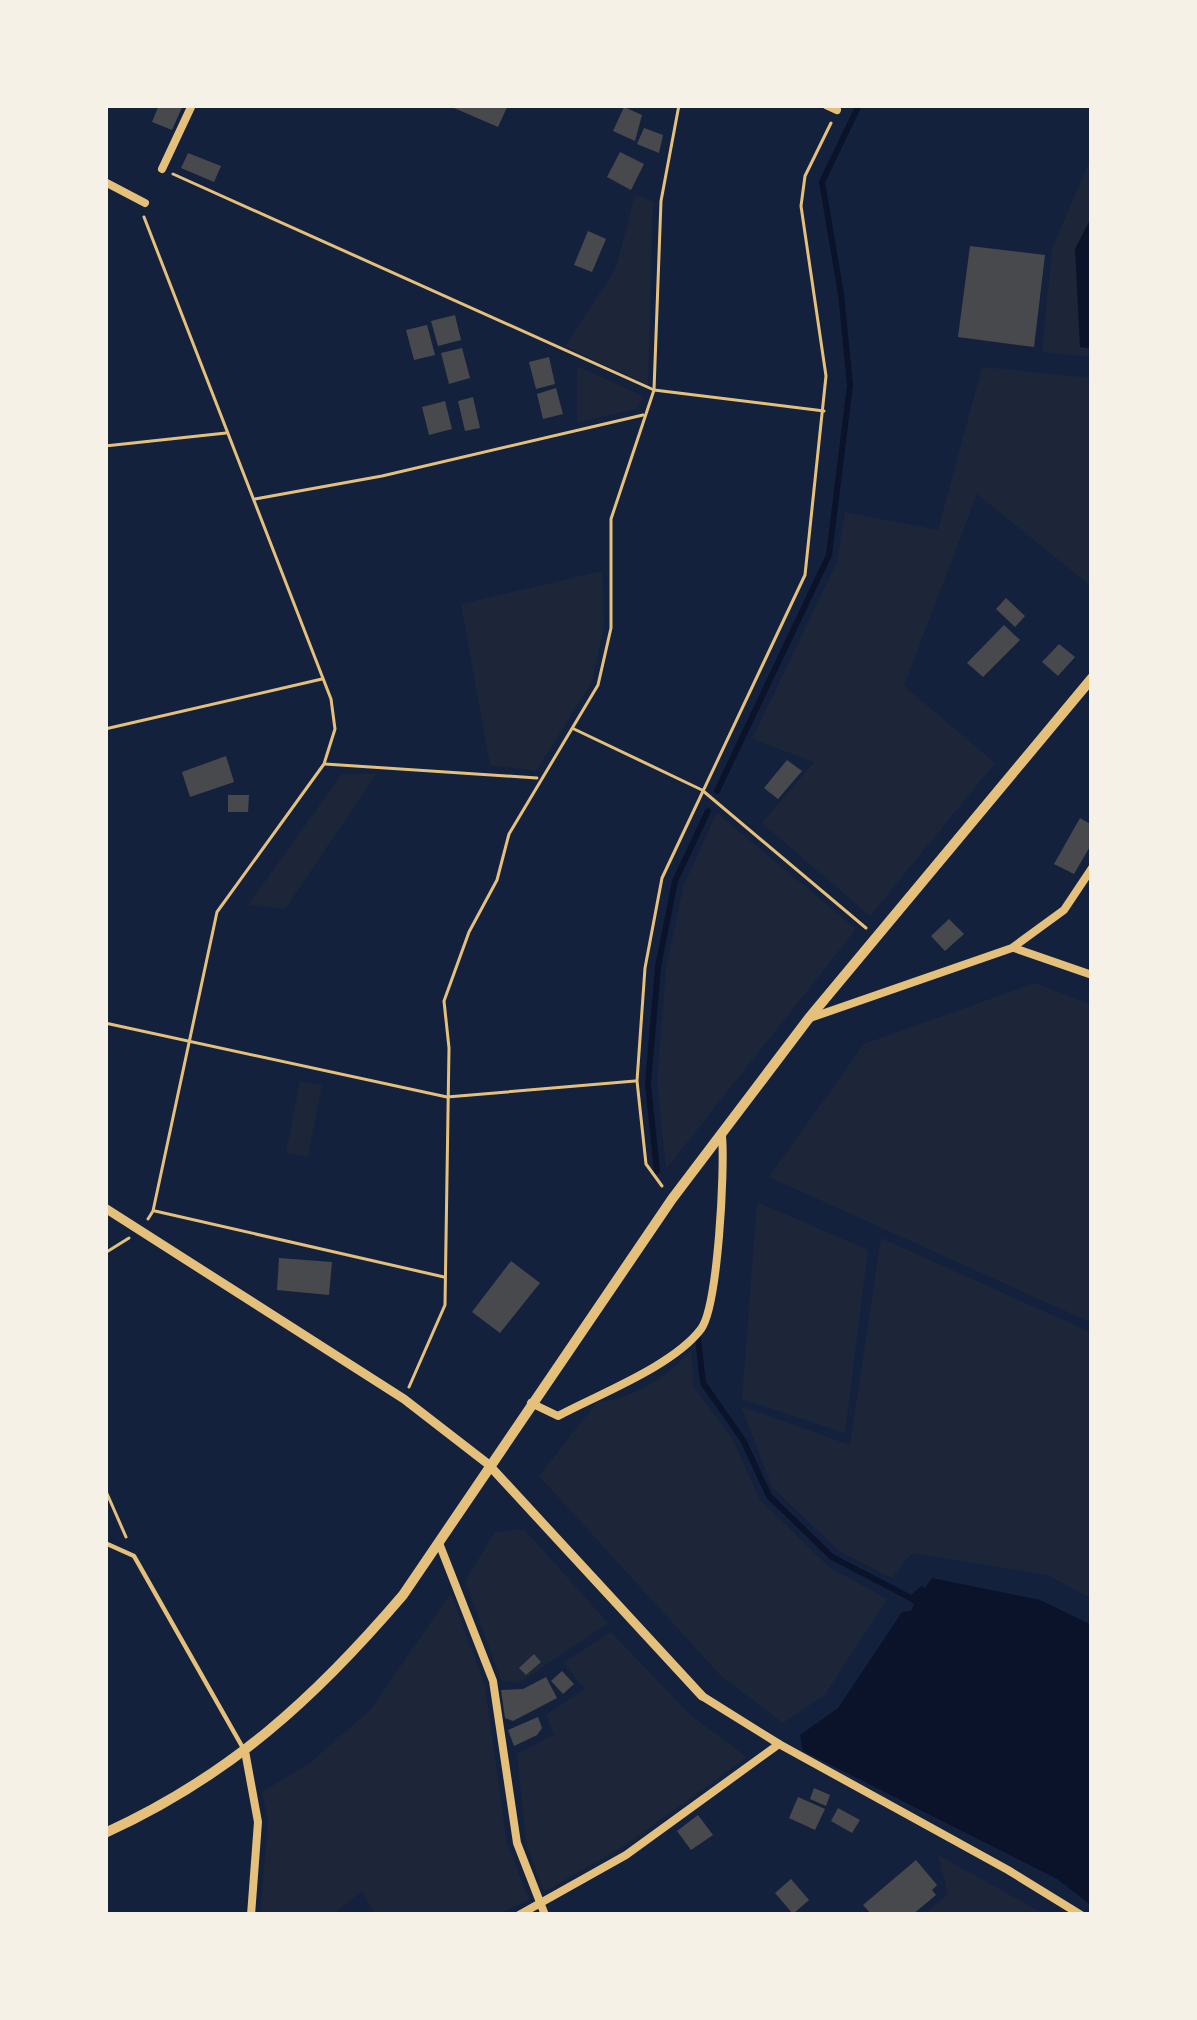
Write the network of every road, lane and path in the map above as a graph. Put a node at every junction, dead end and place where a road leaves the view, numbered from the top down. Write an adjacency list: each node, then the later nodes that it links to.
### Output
1 (192, 105): 5 (street)
2 (679, 105): 8 (path)
3 (826, 105): 4 (street)
4 (837, 110): 9 (path)
5 (162, 169): 8 (path)
6 (105, 182): 7 (street)
7 (145, 203): 11 (path)
8 (654, 390): 9 (path); 10 (path)
9 (824, 411): 20 (path)
10 (645, 415): 13 (path); 16 (path)
11 (228, 433): 12 (path); 13 (path)
12 (105, 446)
13 (255, 499): 15 (path)
14 (1092, 678): 22 (main road)
15 (324, 679): 17 (path); 18 (path)
16 (573, 728): 19 (path); 20 (path)
17 (105, 729)
18 (324, 764): 19 (path); 27 (path)
19 (540, 778): 29 (path)
20 (702, 790): 22 (path); 28 (path)
21 (1092, 868): 23 (street)
22 (879, 938): 25 (main road)
23 (1012, 948): 24 (street); 25 (street)
24 (1092, 975)
25 (809, 1018): 30 (main road)
26 (105, 1023): 27 (path)
27 (189, 1043): 29 (path); 33 (path)
28 (637, 1081): 29 (path); 31 (path)
29 (447, 1097): 36 (path)
30 (722, 1134): 31 (main road); 38 (street)
31 (672, 1199): 38 (main road)
32 (105, 1208): 34 (street)
33 (153, 1211): 34 (path); 36 (path)
34 (140, 1232): 35 (path); 37 (street)
35 (105, 1252)
36 (445, 1277): 37 (path)
37 (404, 1400): 39 (street)
38 (530, 1403): 39 (main road)
39 (488, 1464): 41 (main road); 44 (street)
40 (105, 1489): 43 (path)
41 (440, 1543): 46 (main road); 48 (street)
42 (105, 1544): 43 (lane)
43 (134, 1556): 46 (lane)
44 (702, 1696): 45 (street)
45 (779, 1744): 48 (street); 51 (street)
46 (245, 1751): 47 (main road); 49 (street)
47 (105, 1833)
48 (542, 1910): 50 (street)
49 (251, 1915)
50 (519, 1915)
51 (1081, 1915)

